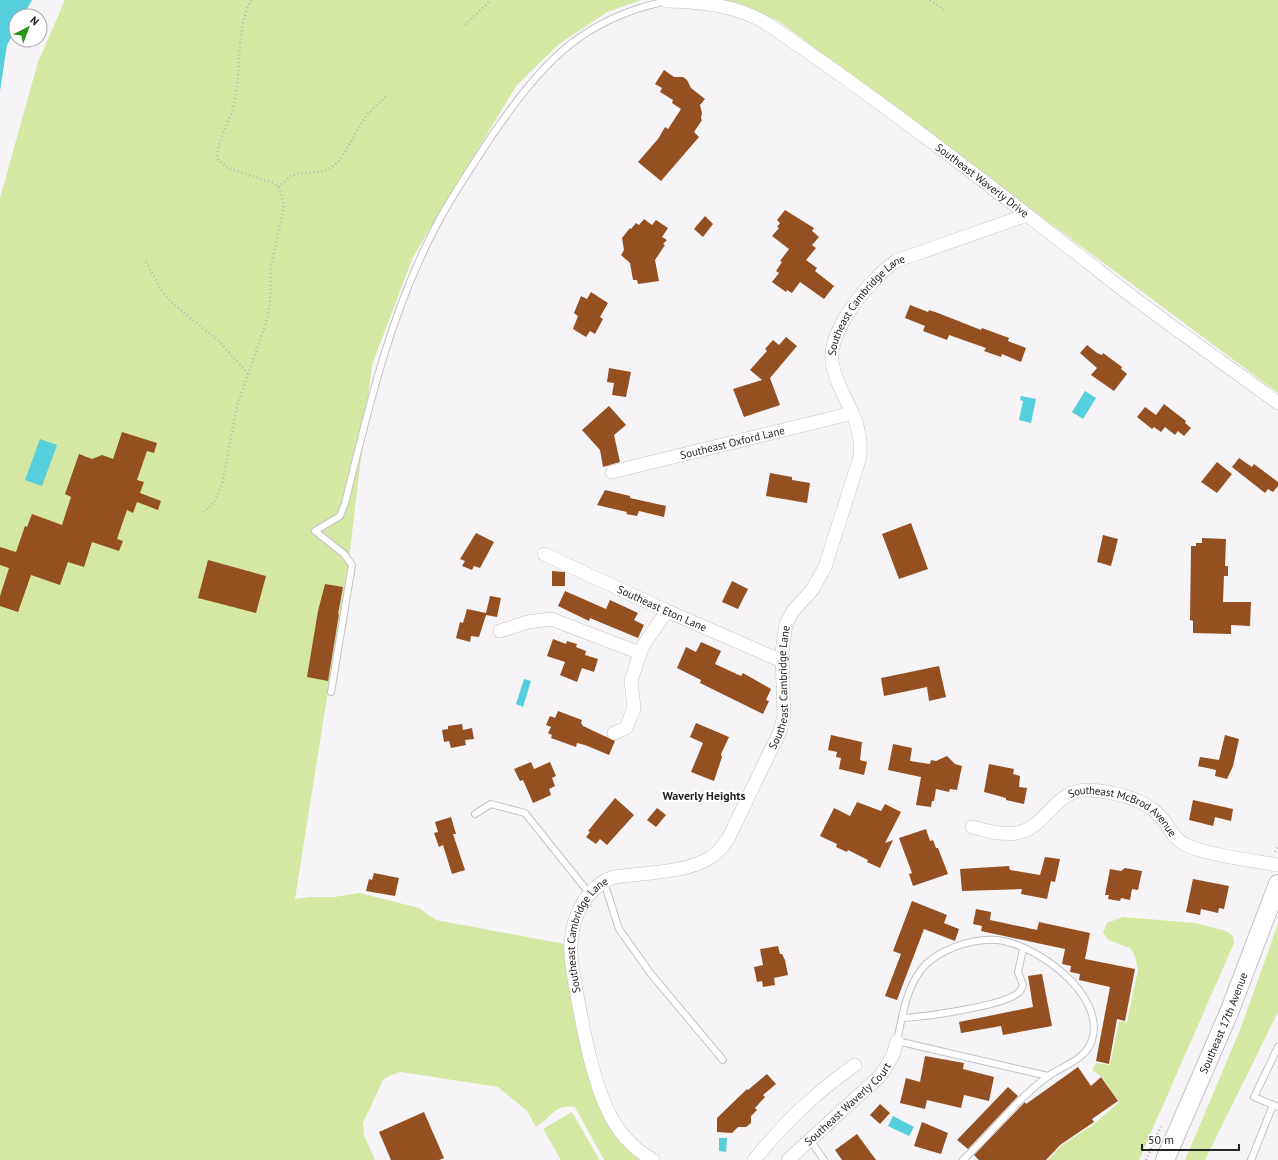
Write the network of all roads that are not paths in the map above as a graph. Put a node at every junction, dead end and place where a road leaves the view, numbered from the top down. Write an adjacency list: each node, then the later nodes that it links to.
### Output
1 (668, 1): 2 (street, Southeast Waverly Drive); 11 (lane)
2 (1027, 215): 3 (street, Southeast Waverly Drive); 4 (street, Southeast Cambridge Lane)
3 (1278, 403)
4 (853, 413): 5 (street, Southeast Oxford Lane); 10 (street, Southeast Cambridge Lane)
5 (612, 472)
6 (544, 554): 7 (street, Southeast Eton Lane)
7 (667, 611): 9 (street); 10 (street, Southeast Eton Lane)
8 (500, 631): 9 (street)
9 (640, 653): 12 (street)
10 (782, 661): 16 (street, Southeast Cambridge Lane)
11 (331, 692)
12 (614, 733)
13 (475, 814): 18 (lane)
14 (972, 827): 15 (street, Southeast McBrod Avenue)
15 (1278, 865)
16 (604, 880): 18 (street, Southeast Cambridge Lane); 23 (lane)
17 (1278, 884): 33 (main road, Southeast 17th Avenue)
18 (589, 893): 28 (street, Southeast Cambridge Lane)
19 (1023, 949): 20 (lane); 20 (lane); 25 (lane)
20 (902, 1018): 21 (lane)
21 (897, 1041): 25 (lane); 27 (street, Southeast Waverly Court)
22 (1278, 1047): 26 (lane)
23 (723, 1060)
24 (855, 1064): 29 (street)
25 (1048, 1076): 32 (lane)
26 (1276, 1106): 34 (lane)
27 (810, 1140): 30 (street, Southeast Waverly Court); 31 (lane)
28 (653, 1160)
29 (754, 1160)
30 (788, 1160)
31 (824, 1160)
32 (963, 1160)
33 (1165, 1160)
34 (1251, 1160)

